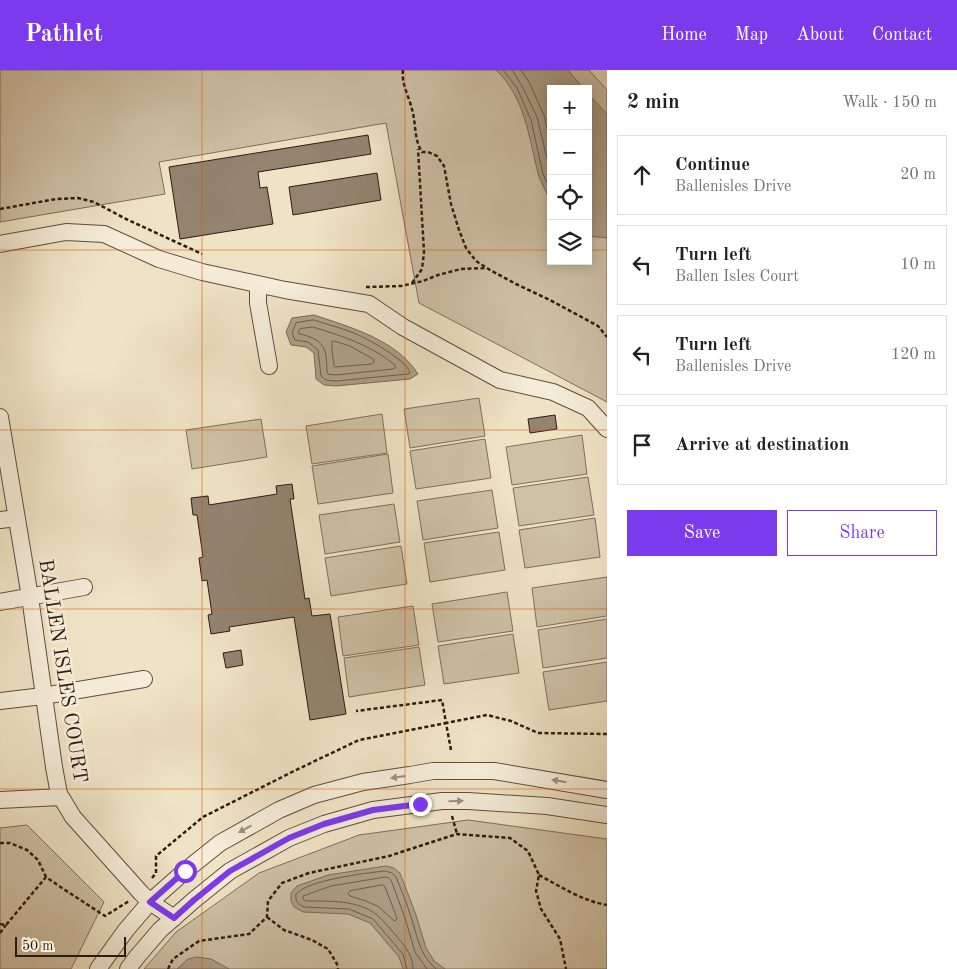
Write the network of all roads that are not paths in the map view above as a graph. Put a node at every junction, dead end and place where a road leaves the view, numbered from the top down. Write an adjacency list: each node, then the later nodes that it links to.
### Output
1 (0, 244): 2 (street)
2 (258, 284): 3 (street); 5 (street)
3 (269, 366)
4 (0, 417): 6 (street, BALLEN ISLES COURT)
5 (607, 429)
6 (5, 473): 7 (street, BALLEN ISLES COURT)
7 (17, 518): 8 (street); 10 (street, BALLEN ISLES COURT)
8 (0, 520)
9 (84, 587): 10 (street)
10 (30, 597): 11 (street); 13 (street, BALLEN ISLES COURT)
11 (0, 602)
12 (144, 679): 13 (street)
13 (43, 696): 14 (street); 17 (street, BALLEN ISLES COURT)
14 (0, 701)
15 (607, 790): 19 (street, one-way to 19)
16 (0, 797): 17 (street)
17 (61, 797): 19 (street, BALLEN ISLES COURT)
18 (607, 816): 20 (street, one-way to 18)
19 (146, 898): 20 (street, BALLEN ISLES COURT); 21 (street)
20 (174, 918): 22 (street)
21 (98, 969)
22 (128, 969)

